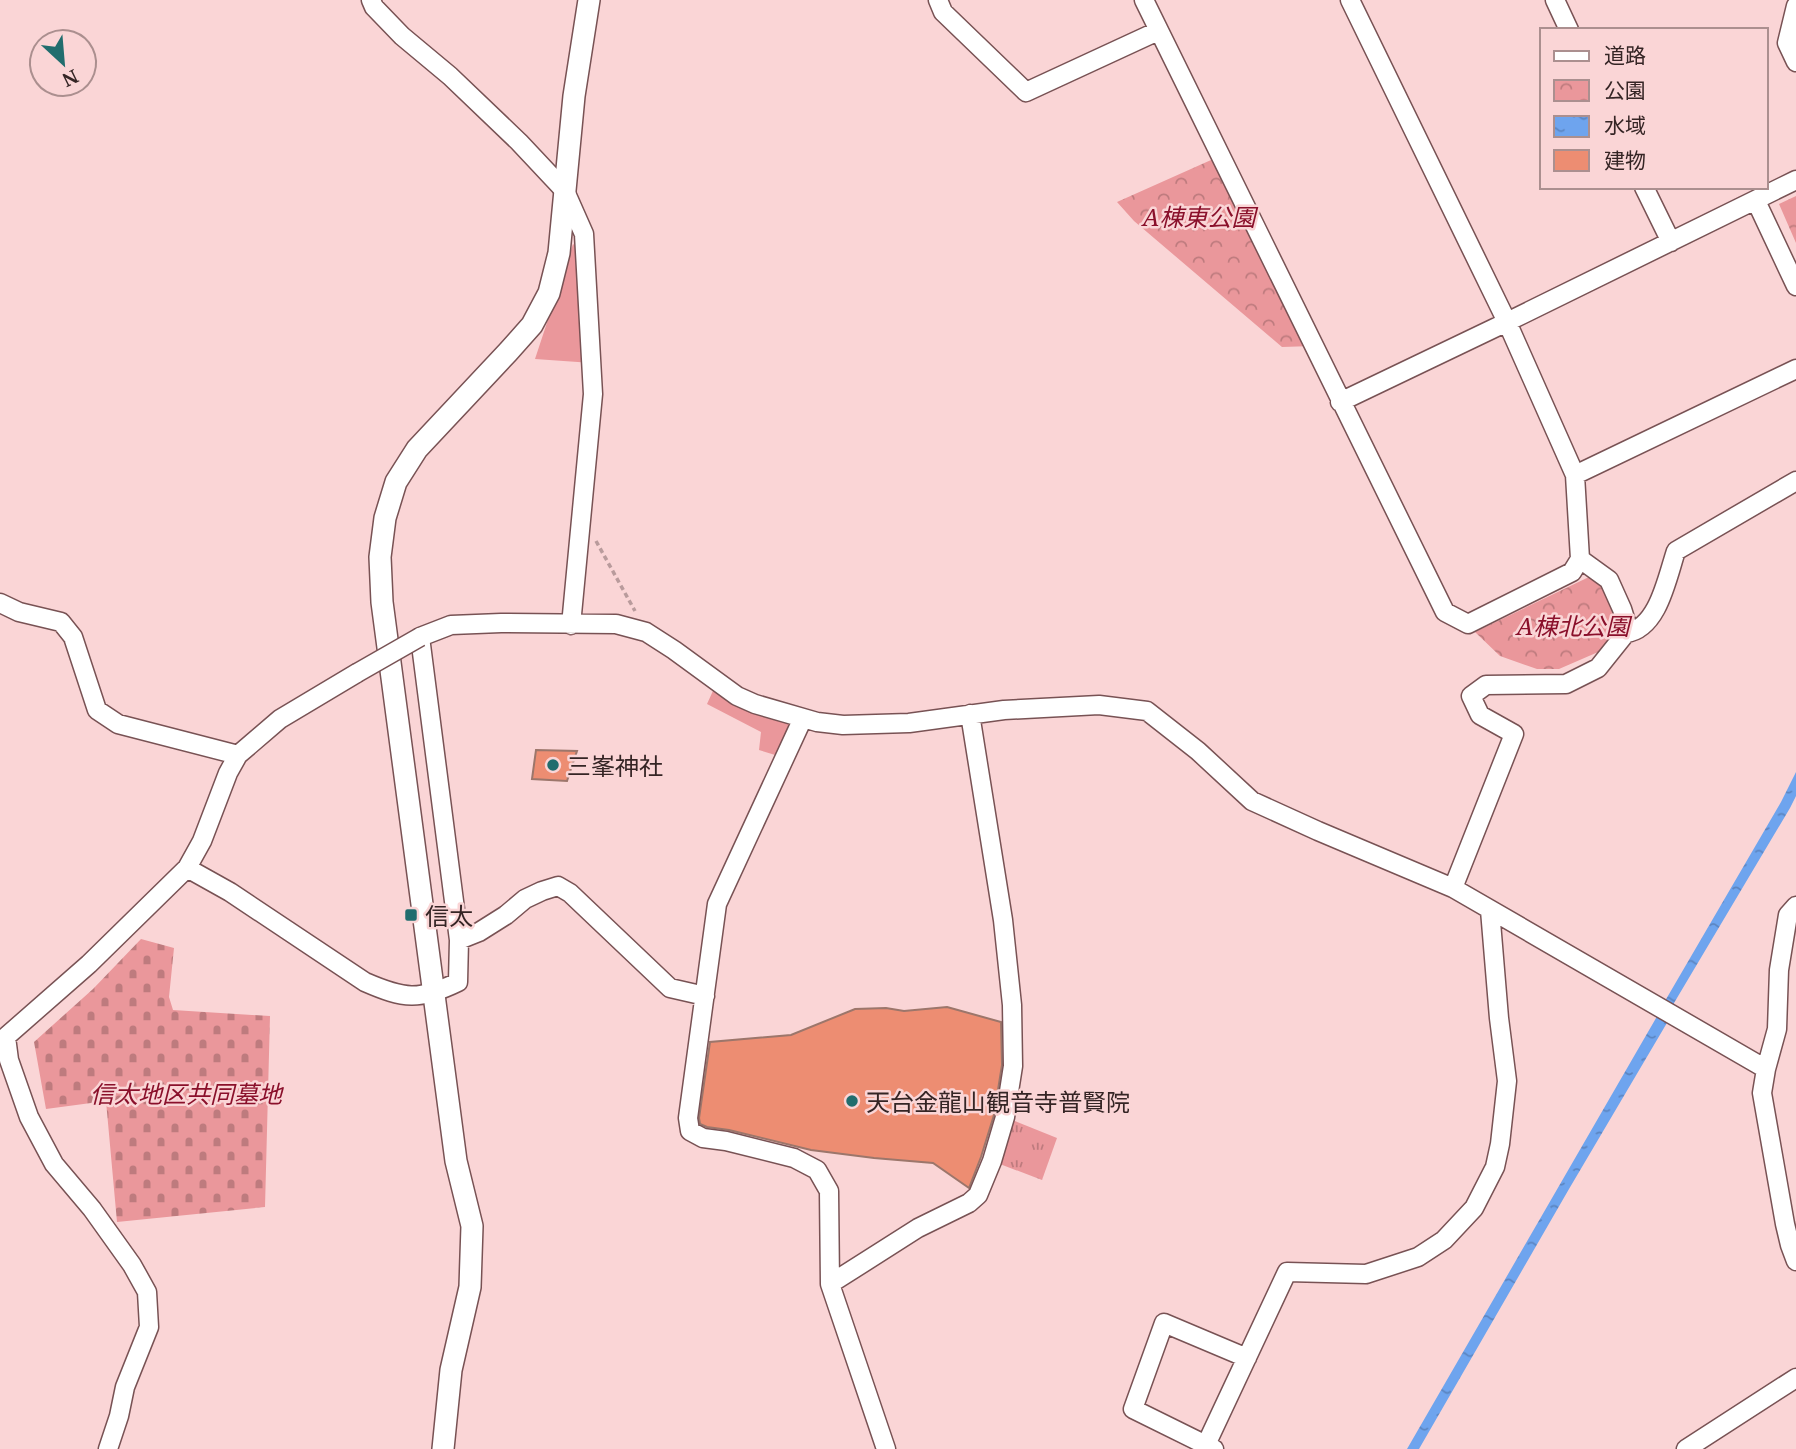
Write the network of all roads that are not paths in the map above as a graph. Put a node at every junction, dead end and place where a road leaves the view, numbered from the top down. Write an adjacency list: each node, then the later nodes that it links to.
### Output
1 (371, 0): 13 (street)
2 (589, 0): 13 (street)
3 (938, 0): 9 (street)
4 (1144, 0): 9 (street)
5 (1350, 0): 17 (street)
6 (1555, 0): 8 (street)
7 (1796, 6): 10 (street)
8 (1568, 28)
9 (1158, 31): 19 (street)
10 (1796, 62)
11 (1796, 180): 14 (street)
12 (1645, 189): 15 (street)
13 (565, 191): 24 (street); 35 (street)
14 (1756, 201): 15 (street); 16 (street)
15 (1671, 242): 17 (street)
16 (1796, 286)
17 (1507, 322): 19 (street); 20 (street)
18 (1796, 369): 20 (street)
19 (1340, 402): 22 (street)
20 (1575, 475): 22 (street)
21 (1796, 481): 25 (street)
22 (1580, 559): 25 (street)
23 (0, 603): 29 (street)
24 (571, 625): 26 (street); 28 (street)
25 (1626, 633): 31 (street)
26 (420, 637): 29 (street, bridge); 34 (street)
27 (970, 714): 28 (street); 31 (street); 40 (street)
28 (803, 718): 36 (street)
29 (238, 755): 30 (street)
30 (187, 868): 35 (street); 37 (street)
31 (1453, 888): 33 (street)
32 (1796, 906): 38 (street)
33 (1490, 910): 38 (street); 41 (street)
34 (459, 940): 35 (street); 36 (street)
35 (435, 993): 45 (street)
36 (705, 996): 40 (street)
37 (3, 1039): 44 (street)
38 (1766, 1069): 39 (street)
39 (1796, 1261)
40 (830, 1284): 46 (street)
41 (1247, 1358): 43 (street); 43 (street)
42 (1796, 1378): 47 (street)
43 (1208, 1447)
44 (108, 1449)
45 (443, 1449)
46 (886, 1449)
47 (1686, 1449)

